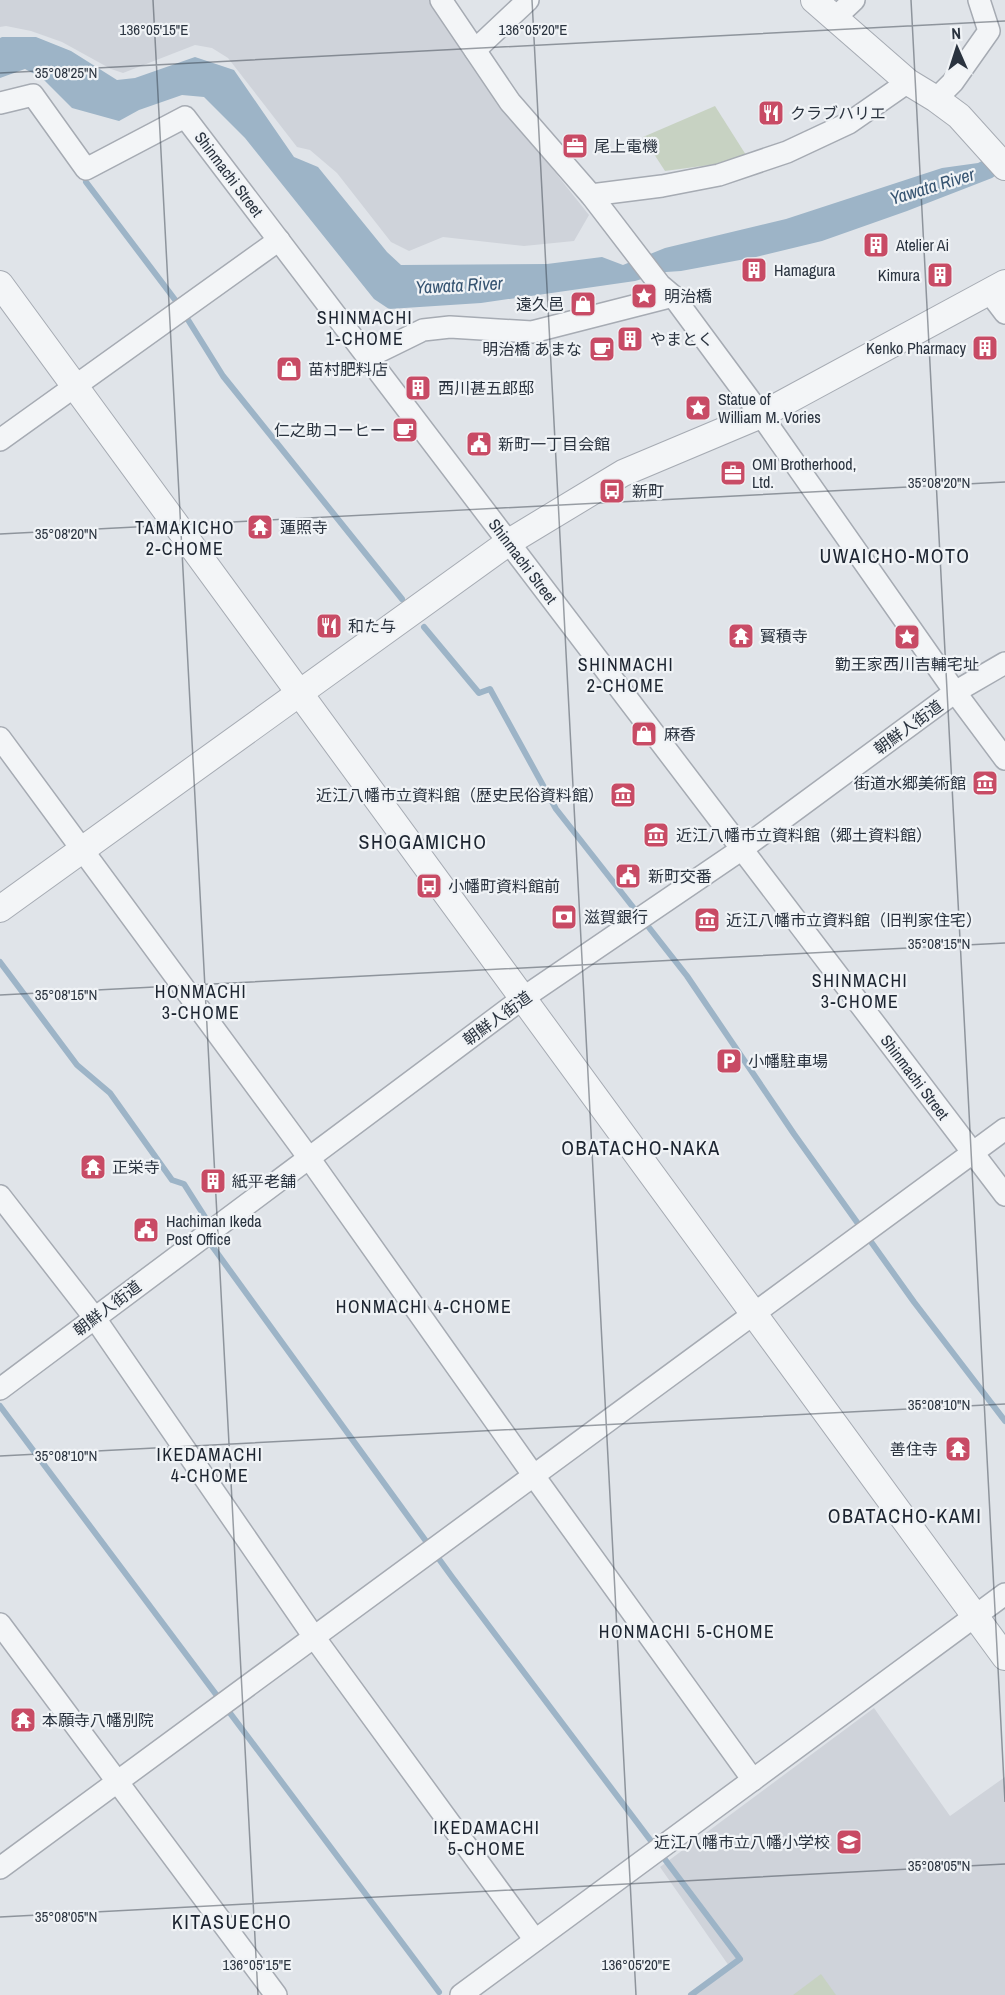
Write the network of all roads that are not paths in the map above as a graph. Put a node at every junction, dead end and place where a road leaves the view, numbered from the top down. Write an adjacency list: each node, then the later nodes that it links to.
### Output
1 (441, 0): 8 (street)
2 (528, 0): 8 (street)
3 (814, 0): 6 (street)
4 (855, 0): 6 (street)
5 (979, 0): 7 (street)
6 (835, 18): 9 (street)
7 (997, 27): 10 (street)
8 (475, 50): 13 (street)
9 (908, 82): 10 (street); 13 (street)
10 (936, 99): 12 (street)
11 (0, 104): 14 (street, Shinmachi Street)
12 (998, 159)
13 (591, 195): 17 (street)
14 (279, 240): 19 (street, Shinmachi Street); 20 (street)
15 (0, 285): 20 (street)
16 (997, 287): 18 (street); 21 (street)
17 (667, 291): 19 (street); 21 (street)
18 (1005, 314)
19 (368, 357): 23 (street, Shinmachi Street)
20 (74, 387): 22 (street); 26 (street)
21 (761, 415): 23 (street); 25 (street)
22 (0, 440)
23 (508, 542): 26 (street); 29 (street, Shinmachi Street)
24 (1005, 663): 25 (street, 朝鮮人街道)
25 (955, 692): 28 (street); 29 (street, 朝鮮人街道)
26 (299, 693): 30 (street); 32 (street)
27 (0, 738): 30 (street)
28 (1005, 759)
29 (742, 849): 32 (street, 朝鮮人街道); 34 (street, Shinmachi Street)
30 (81, 850): 31 (street); 35 (street)
31 (0, 909)
32 (524, 998): 35 (street, 朝鮮人街道); 38 (street)
33 (1005, 1130): 34 (street)
34 (973, 1153): 36 (street, Shinmachi Street); 38 (street)
35 (309, 1158): 39 (street, 朝鮮人街道); 41 (street)
36 (1005, 1195)
37 (0, 1196): 39 (street)
38 (754, 1314): 41 (street); 43 (street)
39 (94, 1317): 40 (street, 朝鮮人街道); 45 (street)
40 (0, 1389)
41 (534, 1476): 45 (street); 47 (street)
42 (1005, 1594): 43 (street)
43 (975, 1616): 46 (street); 47 (street)
44 (0, 1624): 48 (street)
45 (314, 1637): 48 (street); 50 (street)
46 (1005, 1657)
47 (753, 1780): 50 (street)
48 (117, 1783): 49 (street); 51 (street)
49 (0, 1868)
50 (536, 1940): 52 (street)
51 (276, 1995)
52 (461, 1995)

